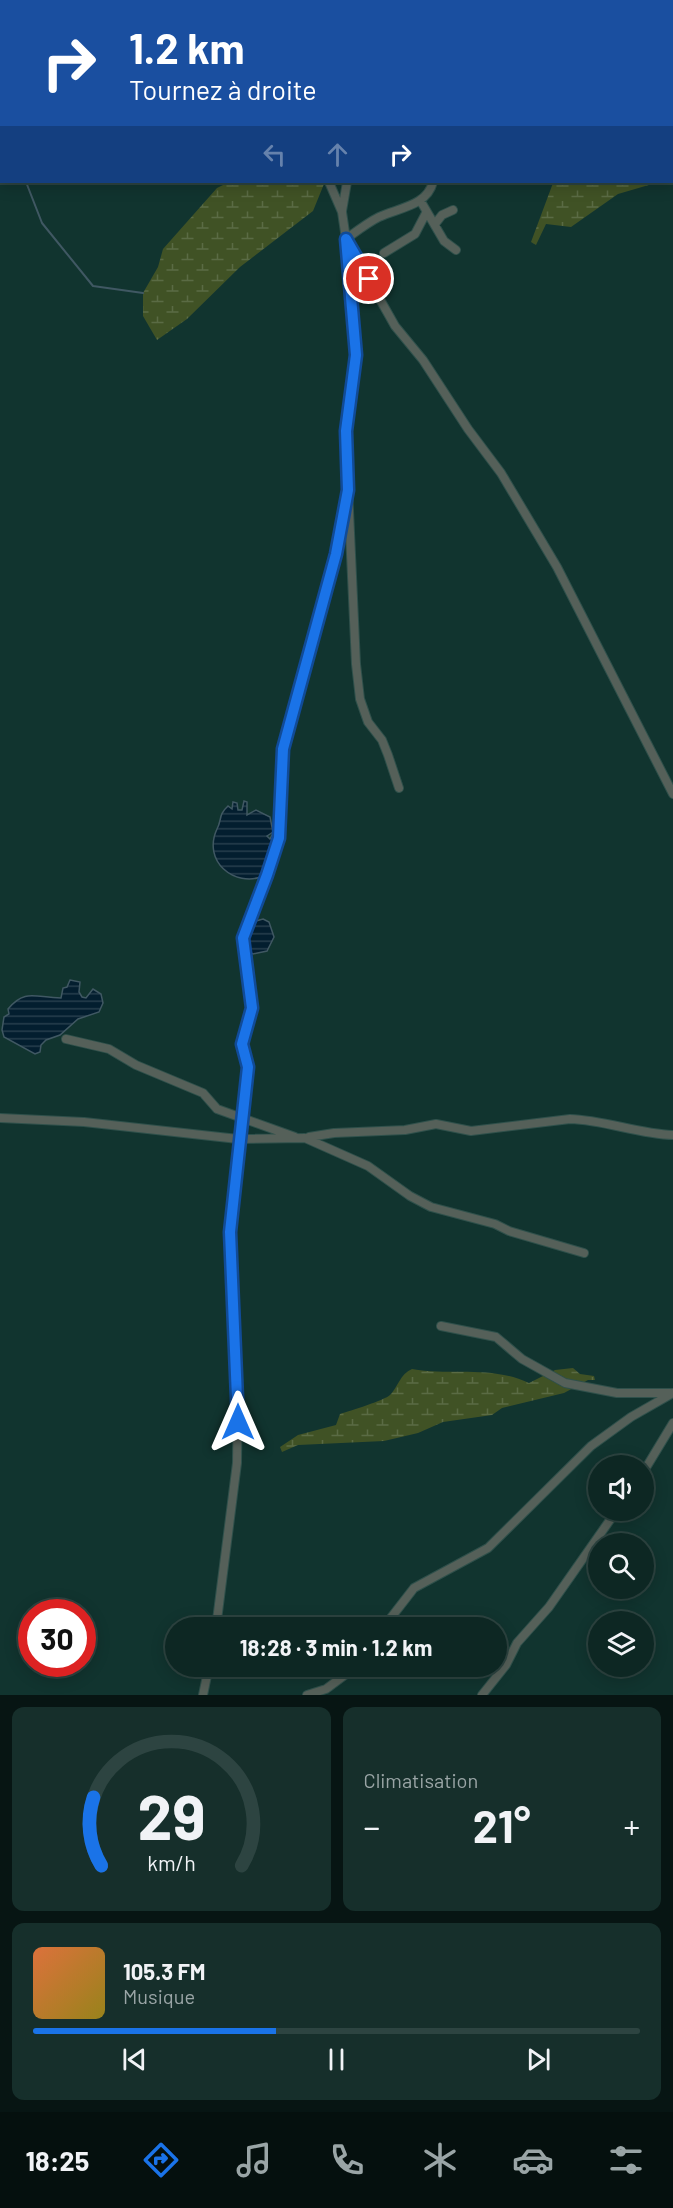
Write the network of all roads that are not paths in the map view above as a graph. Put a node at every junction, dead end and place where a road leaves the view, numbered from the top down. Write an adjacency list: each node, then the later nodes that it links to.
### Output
1 (329, 183): 6 (street)
2 (347, 183): 6 (street)
3 (432, 183): 4 (street)
4 (420, 200): 7 (street); 9 (street)
5 (453, 210): 8 (street)
6 (342, 212): 9 (street)
7 (426, 213): 8 (street); 11 (street)
8 (435, 224): 10 (street)
9 (346, 239): 12 (street); 14 (street)
10 (456, 250)
11 (384, 253)
12 (348, 490): 13 (street); 16 (street)
13 (399, 788)
14 (673, 794)
15 (66, 1039): 16 (street)
16 (241, 1117): 21 (street); 23 (street)
17 (0, 1118): 23 (street)
18 (329, 1125): 20 (street)
19 (673, 1135): 20 (street)
20 (328, 1136): 22 (street)
21 (295, 1137): 22 (street); 23 (street)
22 (305, 1137): 24 (street)
23 (238, 1139): 30 (street)
24 (584, 1253)
25 (441, 1326): 26 (street)
26 (673, 1393): 31 (street)
27 (673, 1423): 28 (street)
28 (654, 1455)
29 (609, 1521): 36 (street)
30 (217, 1617)
31 (391, 1617)
32 (207, 1677): 34 (street)
33 (342, 1677): 35 (street)
34 (203, 1695)
35 (307, 1695)
36 (482, 1695)

